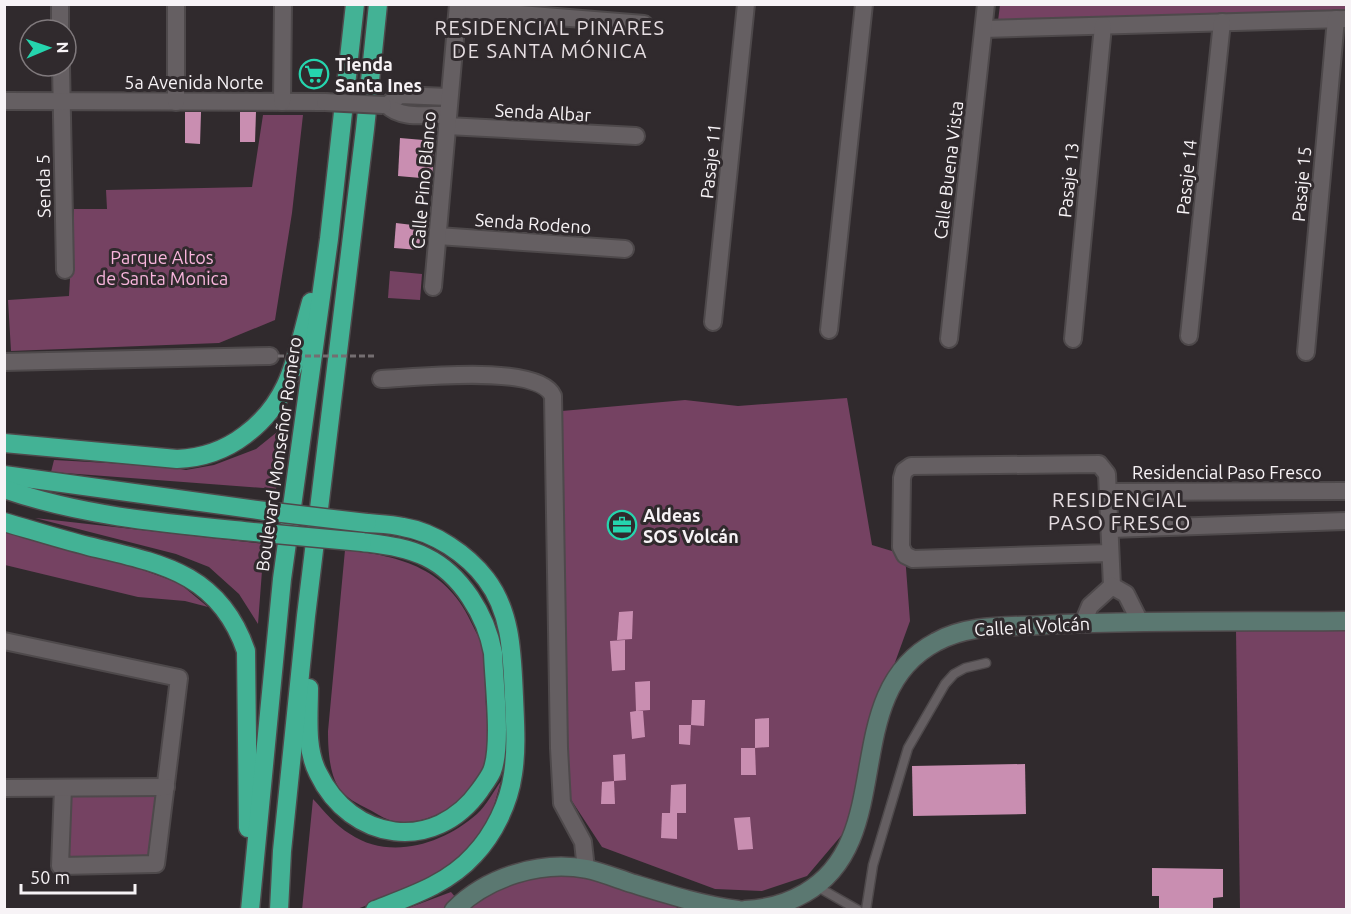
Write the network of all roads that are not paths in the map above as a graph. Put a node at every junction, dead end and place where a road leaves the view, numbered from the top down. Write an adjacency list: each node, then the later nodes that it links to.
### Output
1 (176, 4): 18 (street)
2 (283, 4): 19 (street)
3 (356, 4): 24 (highway, Boulevard Monseñor Romero)
4 (378, 4): 47 (highway)
5 (746, 4): 28 (street, Pasaje 11)
6 (864, 4): 29 (street)
7 (986, 4): 13 (street, Calle Buena Vista)
8 (458, 7): 11 (street); 15 (street, Calle Pino Blanco)
9 (1341, 19): 10 (street); 33 (street, Pasaje 15)
10 (1222, 22): 12 (street); 30 (street, Pasaje 14)
11 (644, 24)
12 (1103, 26): 13 (street); 32 (street, Pasaje 13)
13 (984, 29): 31 (street, Calle Buena Vista)
14 (61, 78): 17 (street, Senda 5)
15 (449, 97): 20 (street, 5a Avenida Norte); 21 (street, Calle Pino Blanco)
16 (4, 101): 17 (street, 5a Avenida Norte)
17 (61, 101): 18 (street, 5a Avenida Norte); 26 (street, Senda 5)
18 (176, 102): 19 (street, 5a Avenida Norte)
19 (282, 102): 20 (street, 5a Avenida Norte, bridge)
20 (385, 105): 21 (street, 5a Avenida Norte)
21 (448, 120): 22 (street, Senda Albar); 23 (street, Calle Pino Blanco)
22 (636, 136)
23 (438, 236): 25 (street, Senda Rodeno); 27 (street, Calle Pino Blanco)
24 (329, 239): 37 (highway); 59 (highway, Boulevard Monseñor Romero)
25 (625, 249)
26 (65, 270)
27 (433, 287)
28 (713, 322)
29 (829, 330)
30 (1189, 336)
31 (949, 339)
32 (1072, 339)
33 (1306, 352)
34 (274, 356): 35 (street)
35 (4, 362)
36 (381, 379): 56 (street)
37 (4, 443)
38 (4, 475): 61 (highway, bridge)
39 (4, 489): 47 (highway, bridge)
40 (1347, 491): 41 (street, Residencial Paso Fresco)
41 (1108, 492): 44 (street, Residencial Paso Fresco); 45 (street, Residencial Paso Fresco)
42 (1347, 521): 44 (street)
43 (4, 522): 59 (highway)
44 (1110, 529): 45 (street, Residencial Paso Fresco)
45 (1110, 553): 46 (street, Residencial Paso Fresco)
46 (1112, 586): 49 (street); 50 (street)
47 (306, 616): 60 (highway)
48 (1347, 621): 49 (street, Calle al Volcán)
49 (1140, 622): 50 (street, Calle al Volcán)
50 (1083, 623): 57 (street, Calle al Volcán)
51 (4, 641): 53 (street)
52 (986, 663): 66 (lane)
53 (166, 787): 55 (street); 55 (street)
54 (4, 788): 55 (street)
55 (63, 788)
56 (586, 869): 58 (street); 62 (street)
57 (816, 886): 64 (street, Calle al Volcán); 65 (lane)
58 (692, 905): 63 (street)
59 (249, 909)
60 (279, 909)
61 (375, 909)
62 (454, 909)
63 (738, 909)
64 (744, 909)
65 (858, 909)
66 (866, 909)

